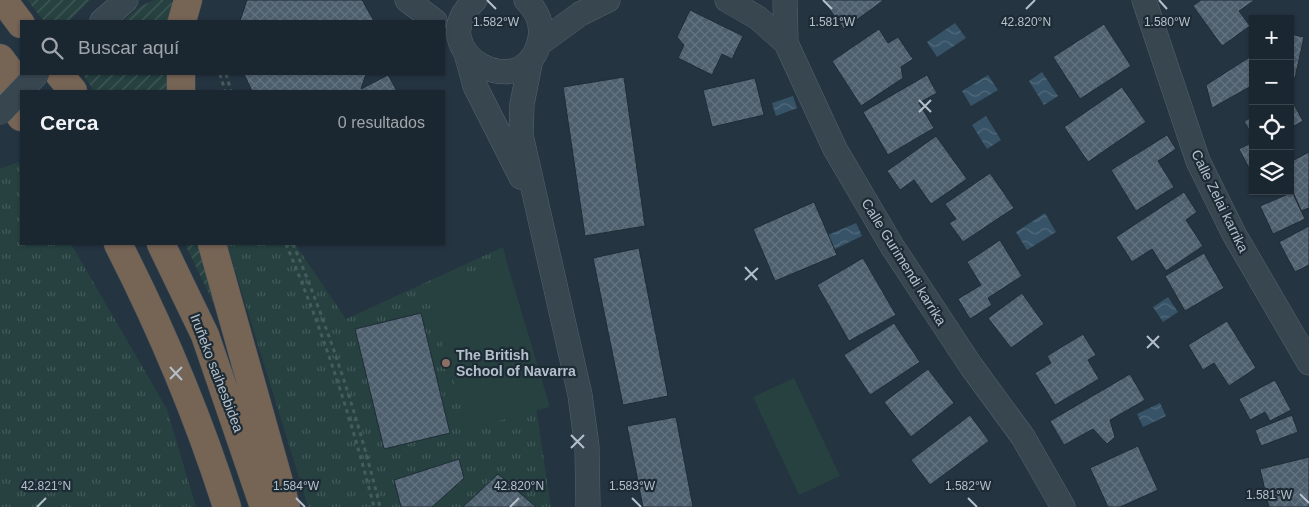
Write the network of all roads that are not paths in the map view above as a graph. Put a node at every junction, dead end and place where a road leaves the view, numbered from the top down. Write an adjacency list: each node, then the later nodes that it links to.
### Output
1 (3, 0): 16 (highway)
2 (106, 0): 12 (street)
3 (126, 0): 13 (street)
4 (188, 0): 14 (highway)
5 (407, 0): 15 (street)
6 (475, 0): 17 (street)
7 (526, 0): 19 (street)
8 (608, 0): 19 (street)
9 (726, 0): 18 (street)
10 (785, 0): 18 (street, Calle Gurimendi karrika)
11 (1144, 0): 41 (street, Calle Zelai karrika)
12 (88, 20)
13 (103, 20)
14 (182, 20)
15 (434, 20)
16 (20, 23)
17 (457, 41): 19 (street); 36 (street)
18 (786, 43): 47 (street, Calle Gurimendi karrika)
19 (535, 52): 36 (street)
20 (0, 58): 27 (highway)
21 (36, 75): 26 (street, bridge)
22 (50, 75): 28 (street)
23 (61, 75): 29 (highway)
24 (181, 75): 30 (highway)
25 (0, 87): 34 (highway)
26 (22, 90)
27 (24, 90)
28 (36, 90)
29 (72, 90)
30 (181, 90)
31 (20, 92): 33 (street, bridge)
32 (20, 106): 35 (street)
33 (0, 113)
34 (20, 116)
35 (0, 128)
36 (538, 211): 46 (street)
37 (98, 245): 42 (highway)
38 (119, 245): 42 (highway)
39 (161, 245): 44 (highway, Iruñeko saihesbidea)
40 (212, 245): 45 (highway)
41 (1309, 363)
42 (190, 404): 43 (highway)
43 (226, 507)
44 (264, 507)
45 (286, 507)
46 (588, 507)
47 (1063, 507)

